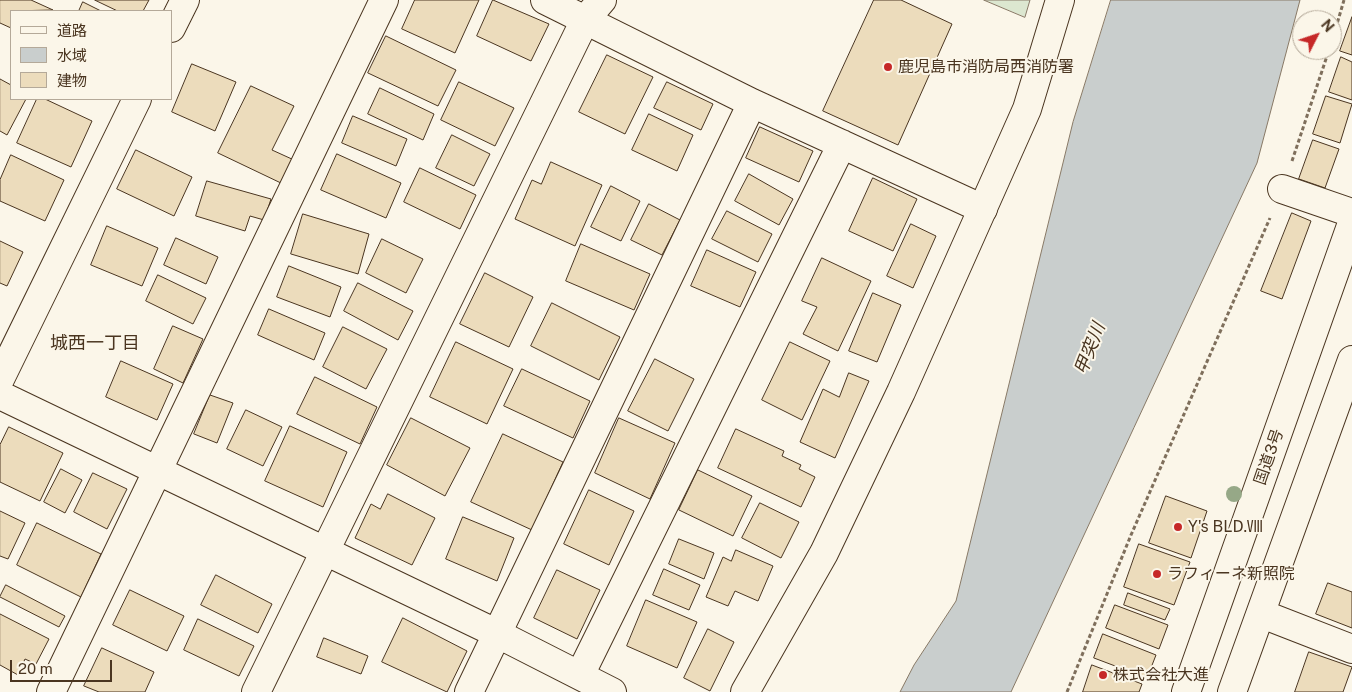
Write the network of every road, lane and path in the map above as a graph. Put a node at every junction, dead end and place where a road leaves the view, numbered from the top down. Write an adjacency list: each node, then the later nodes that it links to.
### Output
1 (185, 0): 6 (main road)
2 (384, 0): 19 (main road)
3 (545, 0): 5 (main road)
4 (1060, 0): 12 (main road)
5 (594, 10): 9 (main road); 20 (main road)
6 (172, 26)
7 (1326, 60): 11 (path)
8 (137, 100): 16 (main road)
9 (752, 103): 10 (main road); 22 (main road)
10 (842, 144): 12 (main road); 24 (main road)
11 (1282, 189): 13 (main road); 30 (path)
12 (983, 209): 29 (main road)
13 (1352, 213)
14 (1352, 223): 31 (main road, 国道3号)
15 (1352, 360): 18 (main road)
16 (0, 379)
17 (0, 395): 19 (main road)
18 (1343, 410): 21 (main road)
19 (158, 471): 20 (main road); 25 (main road)
20 (325, 550): 22 (main road); 26 (main road)
21 (1262, 614): 23 (main road); 32 (main road)
22 (498, 634): 24 (main road); 27 (main road)
23 (1352, 649)
24 (580, 675): 28 (main road)
25 (51, 692)
26 (256, 692)
27 (469, 692)
28 (612, 692)
29 (745, 692)
30 (1067, 692)
31 (1186, 692)
32 (1232, 692)

